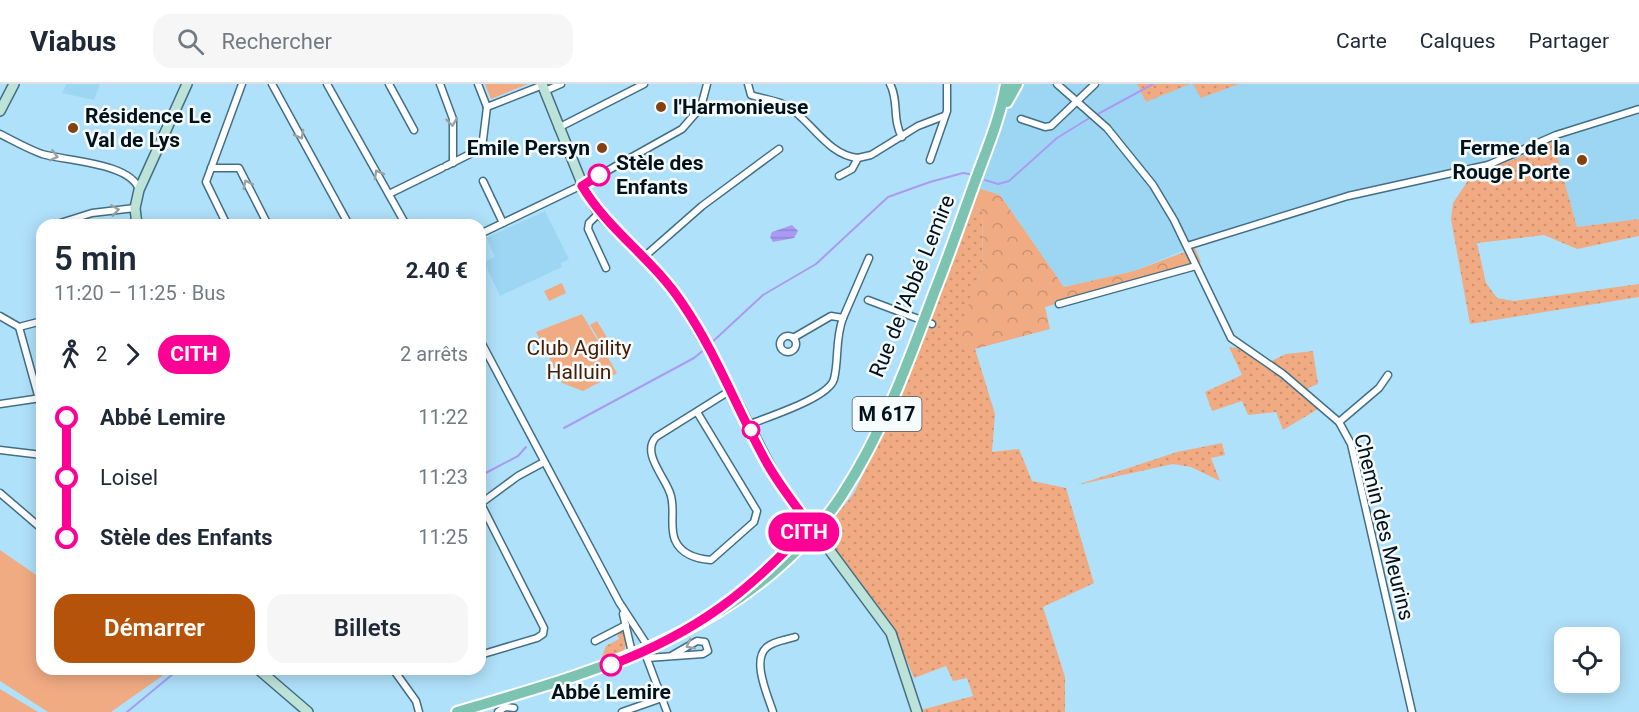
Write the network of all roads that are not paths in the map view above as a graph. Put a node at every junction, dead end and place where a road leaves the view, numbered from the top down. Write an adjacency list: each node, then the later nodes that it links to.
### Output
1 (8, 84): 21 (street)
2 (14, 84): 26 (street)
3 (242, 84): 37 (street)
4 (272, 84): 49 (street, one-way to 49)
5 (327, 84): 42 (street, one-way to 5)
6 (389, 84): 30 (street)
7 (440, 84): 36 (street, one-way to 36)
8 (478, 84): 23 (street)
9 (561, 84): 20 (street)
10 (644, 84): 29 (street)
11 (708, 84): 40 (street)
12 (748, 84): 34 (street)
13 (890, 84): 32 (street)
14 (947, 84): 27 (street)
15 (1006, 84): 24 (main road, Rue de l'Abbé Lemire / M 617)
16 (1017, 84): 24 (main road, Rue de l'Abbé Lemire / M 617)
17 (1095, 84): 22 (street)
18 (183, 85): 41 (street)
19 (1057, 85): 22 (street, Chemin des Meurins)
20 (543, 87): 23 (street); 29 (street)
21 (0, 99)
22 (1078, 101): 28 (street); 53 (street, Chemin des Meurins)
23 (487, 107): 36 (street)
24 (1002, 109): 62 (main road, Rue de l'Abbé Lemire / M 617)
25 (1639, 109): 53 (street)
26 (0, 111)
27 (944, 116): 32 (street); 35 (street)
28 (1021, 119)
29 (558, 128): 40 (street)
30 (414, 130)
31 (0, 134): 41 (street, one-way to 41)
32 (902, 136): 34 (street)
33 (779, 148): 54 (street)
34 (858, 158): 38 (street)
35 (930, 160)
36 (447, 166): 42 (street)
37 (211, 168): 47 (street); 48 (street, one-way to 37)
38 (839, 176)
39 (483, 181): 51 (street)
40 (582, 186): 44 (street); 51 (street)
41 (139, 190): 43 (street)
42 (389, 194): 50 (street)
43 (135, 208): 45 (street, one-way to 43); 46 (street)
44 (599, 213): 54 (street); 57 (street)
45 (73, 219)
46 (136, 219)
47 (224, 219)
48 (265, 219)
49 (346, 219)
50 (403, 219)
51 (503, 223): 52 (street)
52 (486, 231)
53 (1187, 246): 56 (street, Chemin des Meurins)
54 (644, 257): 69 (street)
55 (870, 258): 61 (street)
56 (1196, 266): 59 (street); 73 (street, Chemin des Meurins)
57 (606, 268)
58 (868, 300): 62 (street)
59 (1059, 304)
60 (0, 316): 64 (street)
61 (843, 318): 65 (street); 74 (street)
62 (925, 321): 82 (main road, Rue de l'Abbé Lemire / M 617)
63 (36, 323): 64 (street)
64 (19, 327): 68 (street)
65 (793, 338)
66 (486, 351): 77 (street)
67 (1388, 375): 73 (street)
68 (36, 384)
69 (731, 390): 72 (street); 74 (street)
70 (36, 399): 71 (street)
71 (0, 404)
72 (697, 412): 72 (street)
73 (1339, 422): 104 (street, Chemin des Meurins)
74 (748, 425): 82 (street)
75 (0, 450): 76 (street)
76 (36, 454)
77 (544, 462): 79 (street); 83 (street)
78 (0, 493): 81 (street)
79 (486, 500)
80 (486, 514): 87 (street)
81 (36, 524)
82 (812, 527): 88 (main road, Rue de l'Abbé Lemire / M 617); 103 (street)
83 (619, 602): 84 (street); 88 (street)
84 (626, 625): 86 (street); 90 (street)
85 (795, 637): 102 (street)
86 (596, 641)
87 (486, 653)
88 (647, 653): 89 (street); 90 (main road, Rue de l'Abbé Lemire / M 617); 94 (street)
89 (671, 656): 89 (street, one-way to 89)
90 (633, 657): 93 (main road, Rue de l'Abbé Lemire / M 617)
91 (265, 675): 97 (street)
92 (397, 675): 98 (street)
93 (511, 696): 95 (main road, Rue de l'Abbé Lemire / M 617); 96 (street)
94 (662, 698): 100 (street); 101 (street)
95 (497, 708): 96 (street); 99 (main road, Rue de l'Abbé Lemire / M 617)
96 (515, 710)
97 (308, 712)
98 (419, 712)
99 (456, 712)
100 (622, 712)
101 (667, 712)
102 (773, 712)
103 (917, 712)
104 (1412, 712)

